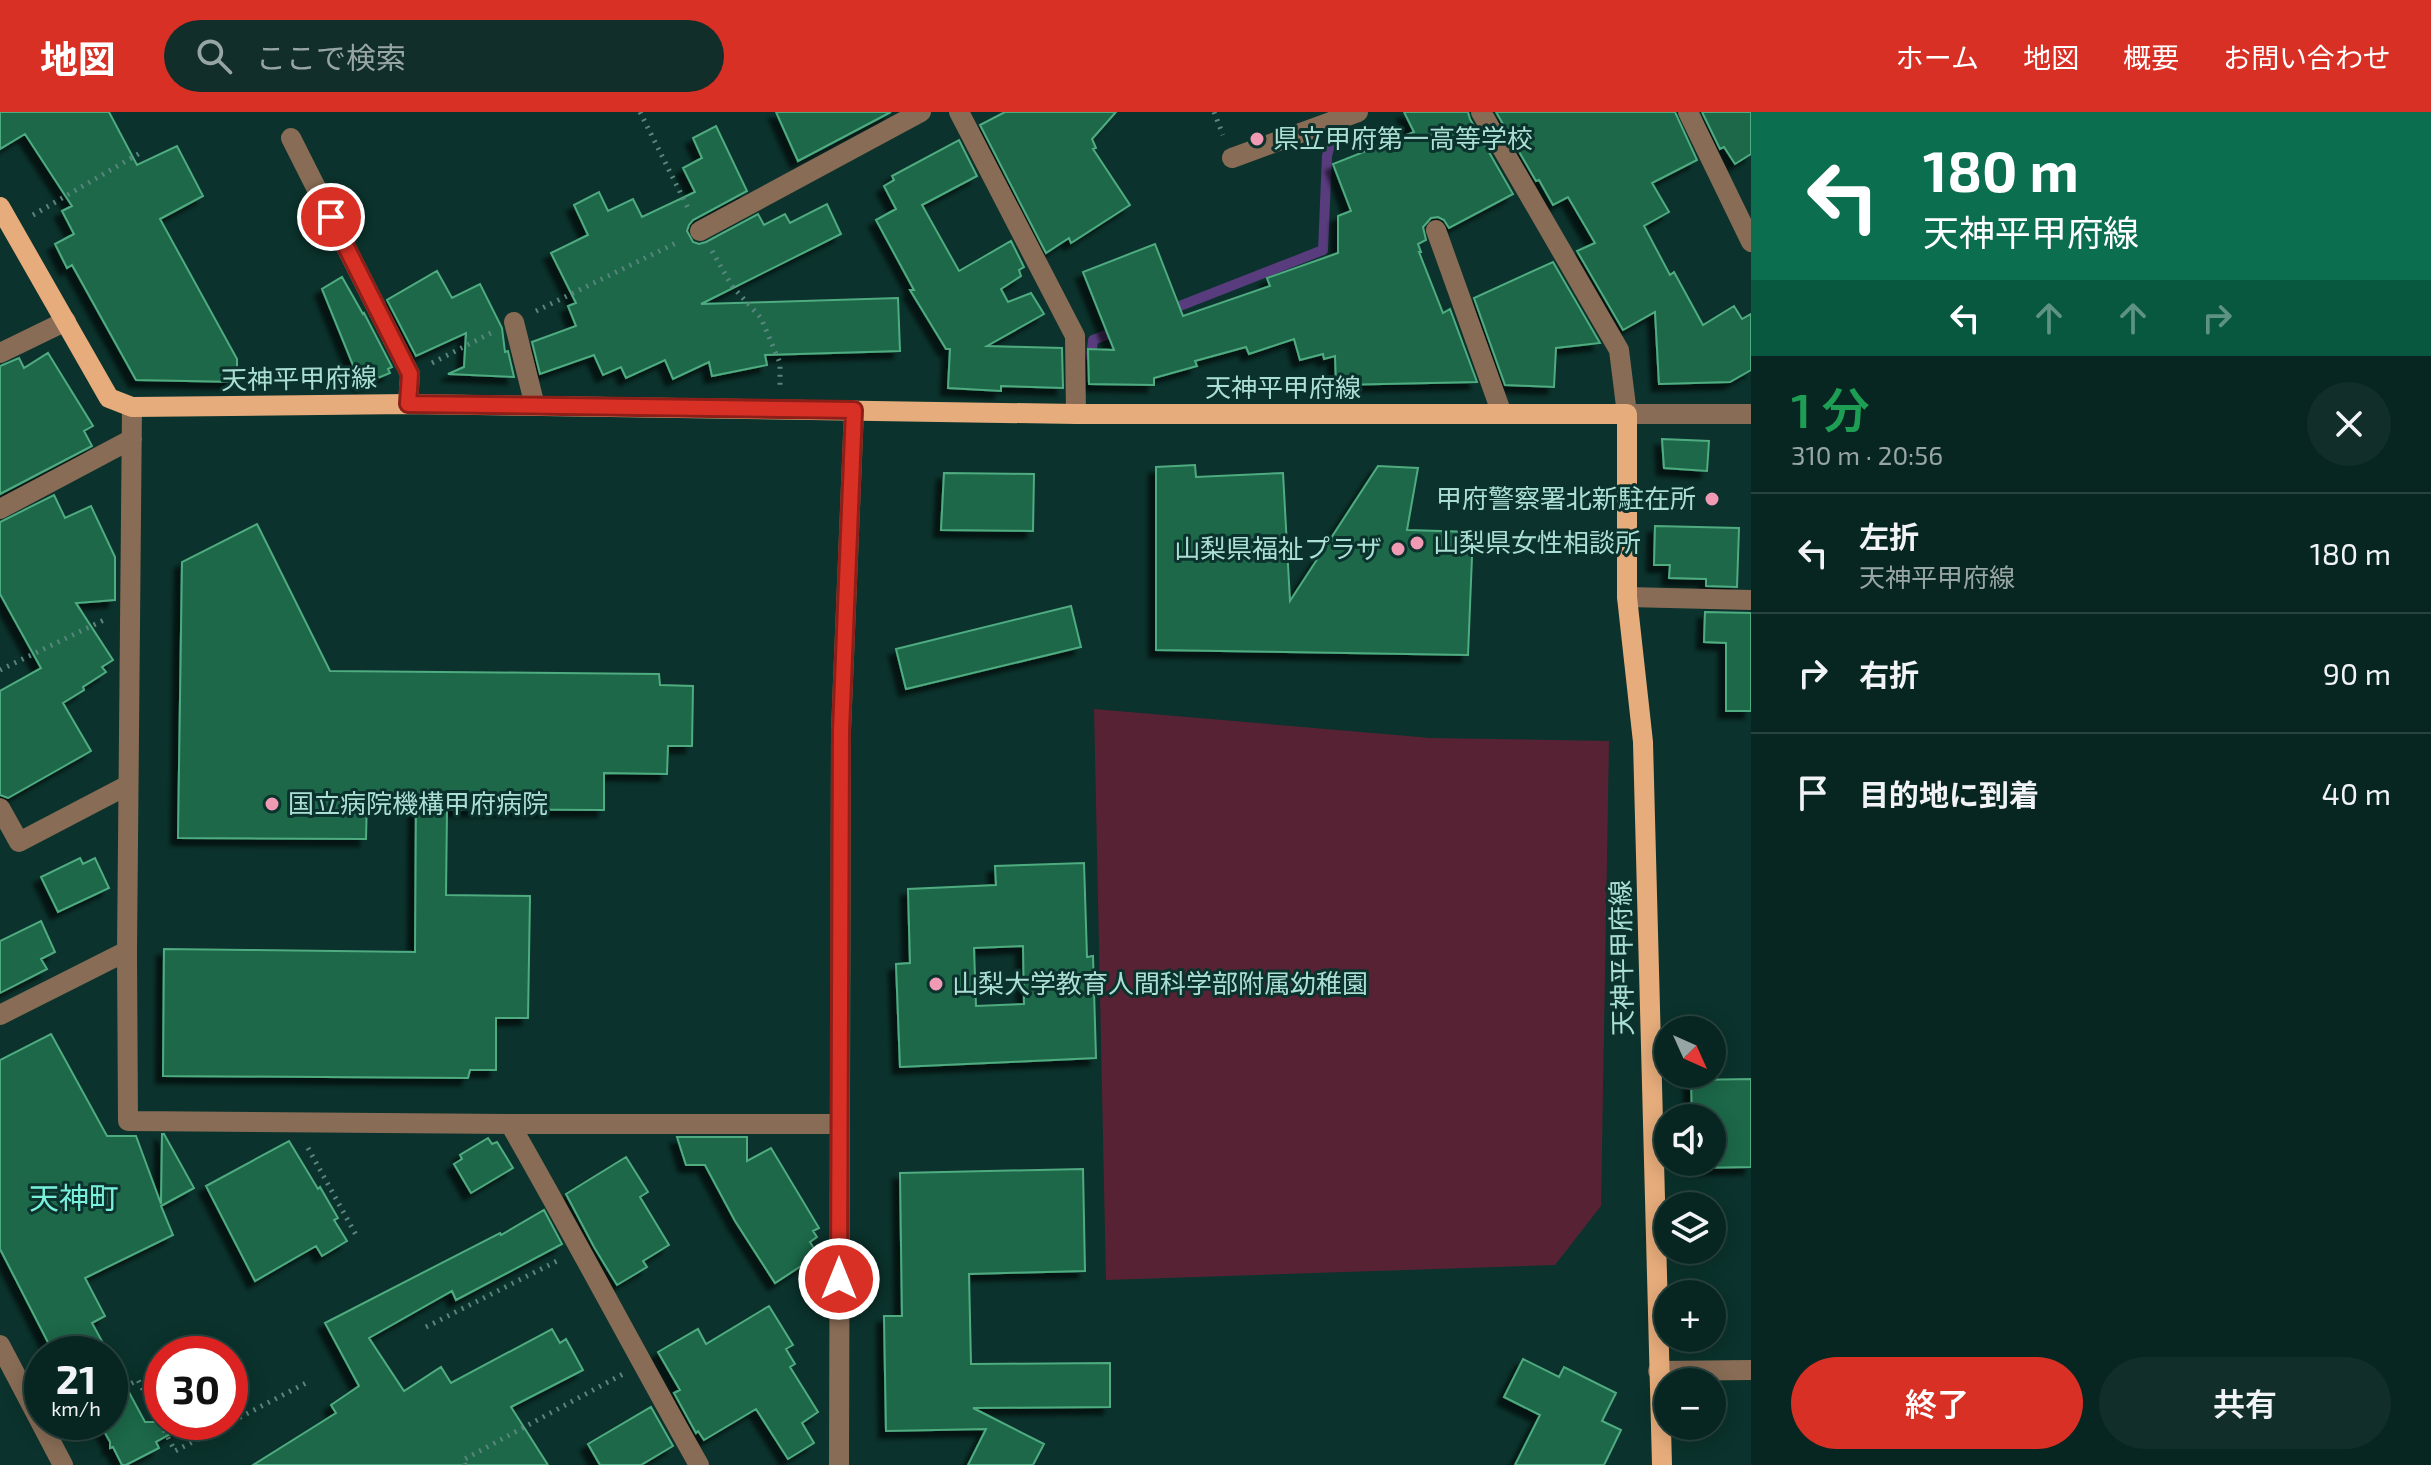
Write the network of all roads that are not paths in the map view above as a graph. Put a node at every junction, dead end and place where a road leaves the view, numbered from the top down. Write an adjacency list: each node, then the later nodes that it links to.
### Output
1 (921, 112): 10 (street)
2 (959, 112): 19 (street)
3 (1358, 112): 7 (street)
4 (1481, 112): 21 (street)
5 (1688, 112): 11 (street)
6 (291, 138): 15 (street)
7 (1232, 158)
8 (0, 207): 12 (main road)
9 (1436, 230): 20 (street)
10 (700, 231)
11 (1751, 242)
12 (66, 321): 14 (street); 17 (main road)
13 (514, 322): 16 (street)
14 (0, 353)
15 (408, 404): 16 (main road, 天神平甲府線); 17 (main road, 天神平甲府線)
16 (535, 406): 18 (main road, 天神平甲府線)
17 (132, 407): 23 (street)
18 (854, 410): 19 (main road, 天神平甲府線); 32 (street)
19 (1076, 414): 20 (main road, 天神平甲府線)
20 (1502, 414): 21 (main road, 天神平甲府線)
21 (1627, 414): 22 (street); 25 (main road, 天神平甲府線)
22 (1751, 414)
23 (132, 439): 24 (street); 27 (street)
24 (0, 509)
25 (1627, 597): 26 (street); 34 (main road, 天神平甲府線)
26 (1751, 600)
27 (128, 785): 28 (street); 29 (street)
28 (0, 808)
29 (127, 951): 30 (street); 31 (street)
30 (0, 1015)
31 (510, 1124): 32 (street); 39 (street)
32 (839, 1124): 40 (street)
33 (0, 1345): 38 (street)
34 (1658, 1368)
35 (1726, 1370): 36 (street)
36 (1751, 1370)
37 (1661, 1440): 41 (main road, 天神平甲府線)
38 (63, 1465)
39 (699, 1465)
40 (839, 1465)
41 (1662, 1465)

